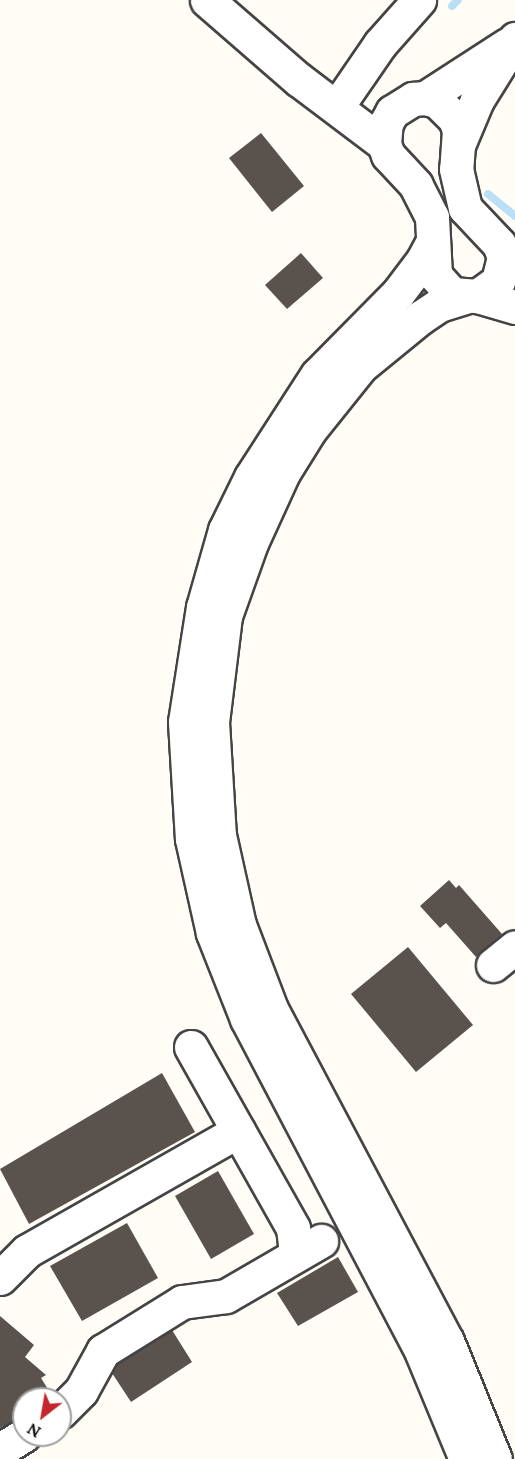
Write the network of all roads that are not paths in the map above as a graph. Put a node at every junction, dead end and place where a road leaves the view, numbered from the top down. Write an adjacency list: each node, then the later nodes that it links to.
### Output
1 (207, 0): 4 (street)
2 (419, 0): 5 (street)
3 (514, 40): 6 (street); 7 (street)
4 (298, 79): 5 (street); 8 (street)
5 (345, 95): 6 (street)
6 (413, 101): 7 (street); 8 (street)
7 (459, 143): 10 (street)
8 (384, 144): 9 (street)
9 (433, 241): 11 (street); 17 (street)
10 (507, 252): 11 (street)
11 (471, 296): 12 (street); 18 (street)
12 (515, 307)
13 (191, 1047): 14 (street)
14 (238, 1131): 15 (street); 16 (street)
15 (0, 1278)
16 (72, 1400)
17 (466, 1459)
18 (495, 1459)

